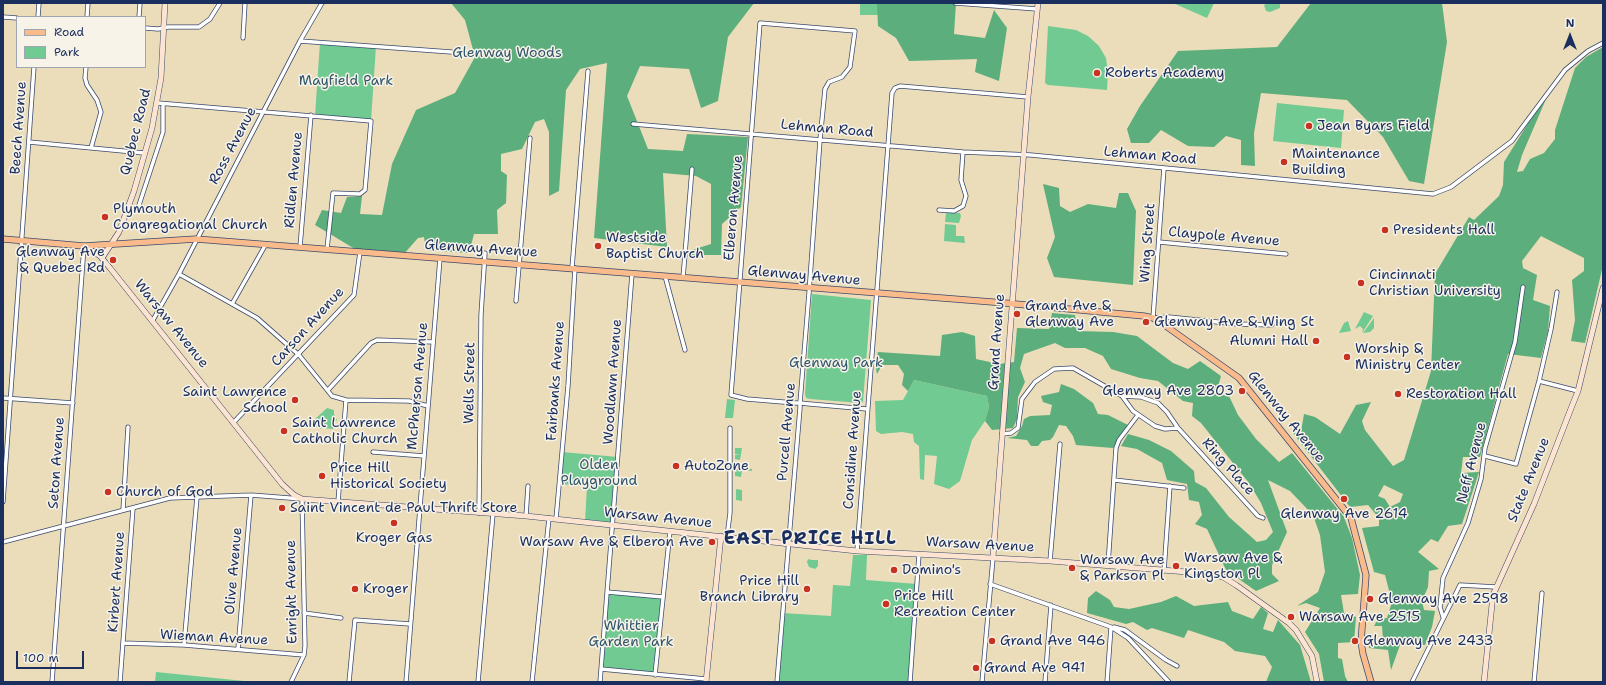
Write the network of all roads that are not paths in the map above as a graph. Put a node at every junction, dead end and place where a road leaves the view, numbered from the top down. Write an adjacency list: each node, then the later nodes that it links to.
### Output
1 (39, 3): 11 (street)
2 (88, 3): 12 (street)
3 (140, 3): 13 (street)
4 (165, 3): 18 (main road, Quebec Road)
5 (220, 3): 18 (street)
6 (245, 3): 19 (street)
7 (322, 3): 20 (street, Ross Avenue)
8 (955, 3): 10 (street)
9 (1038, 3): 10 (main road, Grand Avenue)
10 (1037, 9): 26 (main road, Grand Avenue)
11 (38, 16)
12 (87, 16)
13 (138, 16)
14 (3, 17): 15 (street)
15 (16, 18)
16 (760, 23): 31 (street, Elberon Avenue); 33 (street, Purcell Avenue)
17 (146, 28): 18 (street)
18 (164, 28): 27 (main road, Quebec Road)
19 (243, 38)
20 (300, 41): 22 (street); 28 (street, Ross Avenue)
21 (1603, 43): 40 (street, Lehman Road)
22 (465, 53)
23 (34, 68): 34 (street, Beech Avenue)
24 (86, 68): 36 (street)
25 (588, 71): 60 (street, Fairbanks Avenue)
26 (1028, 97): 35 (street, Considine Avenue); 39 (main road, Grand Avenue)
27 (160, 104): 28 (street); 38 (main road, Quebec Road); 42 (street, Quebec Road)
28 (263, 111): 29 (street); 45 (street, Ross Avenue)
29 (311, 116): 51 (street, Ridlen Avenue); 52 (street)
30 (634, 124): 31 (street, Lehman Road)
31 (752, 134): 33 (street, Lehman Road); 65 (street, Elberon Avenue)
32 (530, 138): 59 (street)
33 (820, 140): 35 (street, Lehman Road); 67 (street, Purcell Avenue)
34 (29, 142): 36 (street); 46 (street, Beech Avenue)
35 (888, 145): 37 (street, Lehman Road); 70 (street, Considine Avenue)
36 (91, 148): 38 (street)
37 (963, 152): 39 (street, Lehman Road); 43 (street)
38 (144, 153): 48 (main road, Quebec Road)
39 (1024, 155): 40 (street, Lehman Road); 73 (main road, Grand Avenue)
40 (1164, 168): 47 (street, Wing Street)
41 (692, 169): 64 (street)
42 (139, 205)
43 (939, 210)
44 (3, 239): 46 (main road, Glenway Avenue)
45 (196, 239): 48 (main road, Glenway Avenue); 49 (main road, Glenway Avenue); 61 (street, Ross Avenue)
46 (22, 241): 50 (main road, Glenway Avenue); 85 (street, Beech Avenue)
47 (1159, 242): 55 (street, Claypole Avenue); 74 (street, Wing Street)
48 (113, 243): 50 (main road, Glenway Avenue); 56 (main road, Quebec Road)
49 (266, 244): 51 (main road, Glenway Avenue); 72 (street)
50 (84, 246): 56 (main road, Warsaw Avenue); 87 (street, Seton Avenue)
51 (300, 247): 52 (main road, Glenway Avenue)
52 (327, 249): 53 (main road, Glenway Avenue)
53 (360, 252): 57 (main road, Glenway Avenue); 79 (street, Carson Avenue)
54 (485, 253): 58 (street, Wells Street)
55 (1286, 254)
56 (102, 258): 75 (main road, Warsaw Avenue)
57 (440, 258): 58 (main road, Glenway Avenue); 77 (street, McPherson Avenue)
58 (484, 262): 59 (main road, Glenway Avenue); 113 (street, Wells Street)
59 (520, 264): 60 (main road, Glenway Avenue); 71 (street)
60 (574, 268): 62 (main road, Glenway Avenue); 118 (street, Fairbanks Avenue)
61 (178, 274): 72 (street); 75 (street, Ross Avenue)
62 (632, 274): 63 (main road, Glenway Avenue); 120 (street, Woodlawn Avenue)
63 (665, 276): 64 (main road, Glenway Avenue); 78 (street)
64 (684, 278): 65 (main road, Glenway Avenue)
65 (740, 283): 67 (main road, Glenway Avenue); 88 (street, Elberon Avenue)
66 (1523, 287): 100 (street, Neff Avenue)
67 (809, 288): 70 (main road, Glenway Avenue); 88 (street, Purcell Avenue)
68 (1603, 288): 82 (main road, State Avenue)
69 (1557, 292): 80 (street)
70 (876, 294): 73 (main road, Glenway Avenue); 90 (street, Considine Avenue)
71 (516, 301)
72 (232, 304): 79 (street)
73 (1012, 304): 74 (main road, Glenway Avenue); 96 (main road, Grand Avenue)
74 (1153, 318): 76 (street); 165 (main road, Glenway Avenue)
75 (153, 320): 92 (main road, Warsaw Avenue)
76 (1272, 325)
77 (433, 342): 81 (street); 89 (street, McPherson Avenue)
78 (685, 350)
79 (299, 355): 81 (street); 92 (street, Carson Avenue)
80 (1539, 381): 82 (street); 100 (street)
81 (328, 390): 86 (street)
82 (1578, 391): 132 (main road, State Avenue)
83 (1122, 396): 91 (street, Ring Place); 95 (street, Ring Place); 96 (street, Ring Place)
84 (3, 398): 85 (street)
85 (10, 398): 87 (street); 108 (street, Beech Avenue)
86 (346, 400): 89 (street); 109 (street)
87 (73, 403): 119 (street, Seton Avenue)
88 (800, 403): 90 (street); 124 (street, Purcell Avenue)
89 (428, 406): 99 (street, McPherson Avenue)
90 (867, 409): 125 (street, Considine Avenue)
91 (1138, 415): 95 (street, Ring Place); 101 (street)
92 (233, 423): 107 (main road, Warsaw Avenue)
93 (128, 427): 112 (street)
94 (730, 428): 122 (street)
95 (1178, 428): 117 (street, Ring Place)
96 (1002, 434): 127 (main road, Grand Avenue)
97 (1060, 444): 128 (street)
98 (373, 452): 99 (street)
99 (424, 456): 111 (street, McPherson Avenue)
100 (1485, 456): 138 (street, Neff Avenue)
101 (1114, 480): 103 (street); 129 (street)
102 (528, 486): 115 (street)
103 (1170, 486): 104 (street); 130 (street)
104 (1184, 488)
105 (251, 495): 106 (street); 107 (street); 144 (street, Olive Avenue)
106 (197, 497): 110 (street); 143 (street)
107 (302, 499): 109 (main road, Warsaw Avenue); 137 (street, Enright Avenue)
108 (3, 502)
109 (338, 502): 111 (main road, Warsaw Avenue)
110 (133, 508): 112 (street); 142 (street, Kirbert Avenue)
111 (420, 509): 113 (main road, Warsaw Avenue); 140 (street, McPherson Avenue)
112 (123, 510): 119 (street)
113 (479, 513): 114 (main road, Warsaw Avenue)
114 (493, 514): 115 (main road, Warsaw Avenue); 155 (street)
115 (526, 516): 116 (main road, Warsaw Avenue)
116 (549, 518): 118 (main road, Warsaw Avenue); 156 (street)
117 (1263, 518)
118 (556, 519): 120 (main road, Warsaw Avenue)
119 (64, 525): 123 (street); 150 (street, Seton Avenue)
120 (613, 525): 121 (main road, Warsaw Avenue); 133 (street, Woodlawn Avenue)
121 (670, 531): 122 (main road, Warsaw Avenue); 135 (street)
122 (724, 537): 124 (main road, Warsaw Avenue); 149 (main road)
123 (3, 542)
124 (787, 544): 125 (main road, Warsaw Avenue); 158 (street, Purcell Avenue)
125 (857, 551): 126 (main road, Warsaw Avenue)
126 (920, 554): 127 (main road, Warsaw Avenue); 159 (street)
127 (993, 557): 128 (main road, Warsaw Avenue); 131 (street, Grand Avenue)
128 (1050, 561): 129 (main road, Warsaw Avenue)
129 (1108, 565): 130 (main road, Warsaw Avenue)
130 (1164, 570): 164 (main road, Warsaw Avenue)
131 (990, 584): 136 (street); 160 (street, Grand Avenue)
132 (1496, 587): 138 (street); 167 (main road, State Avenue)
133 (607, 592): 135 (street); 147 (street, Woodlawn Avenue)
134 (1542, 593): 168 (street)
135 (663, 597): 148 (street)
136 (1051, 605): 141 (street); 161 (street)
137 (304, 613): 139 (street); 145 (street, Enright Avenue)
138 (1443, 617): 166 (street)
139 (341, 618)
140 (410, 624): 153 (street); 154 (street, McPherson Avenue)
141 (1111, 627): 146 (street); 162 (street); 163 (street)
142 (123, 644): 143 (street, Wieman Avenue); 151 (street, Kirbert Avenue)
143 (184, 645): 144 (street, Wieman Avenue)
144 (238, 649): 145 (street, Wieman Avenue)
145 (304, 655): 152 (street, Enright Avenue)
146 (1177, 666)
147 (601, 669): 148 (street); 157 (street, Woodlawn Avenue)
148 (655, 675): 149 (street)
149 (706, 681)
150 (52, 682)
151 (120, 682)
152 (291, 682)
153 (349, 682)
154 (406, 682)
155 (478, 682)
156 (532, 682)
157 (600, 682)
158 (777, 682)
159 (910, 682)
160 (982, 682)
161 (1045, 682)
162 (1107, 682)
163 (1169, 682)
164 (1317, 682)
165 (1371, 682)
166 (1412, 682)
167 (1484, 682)
168 (1534, 682)

